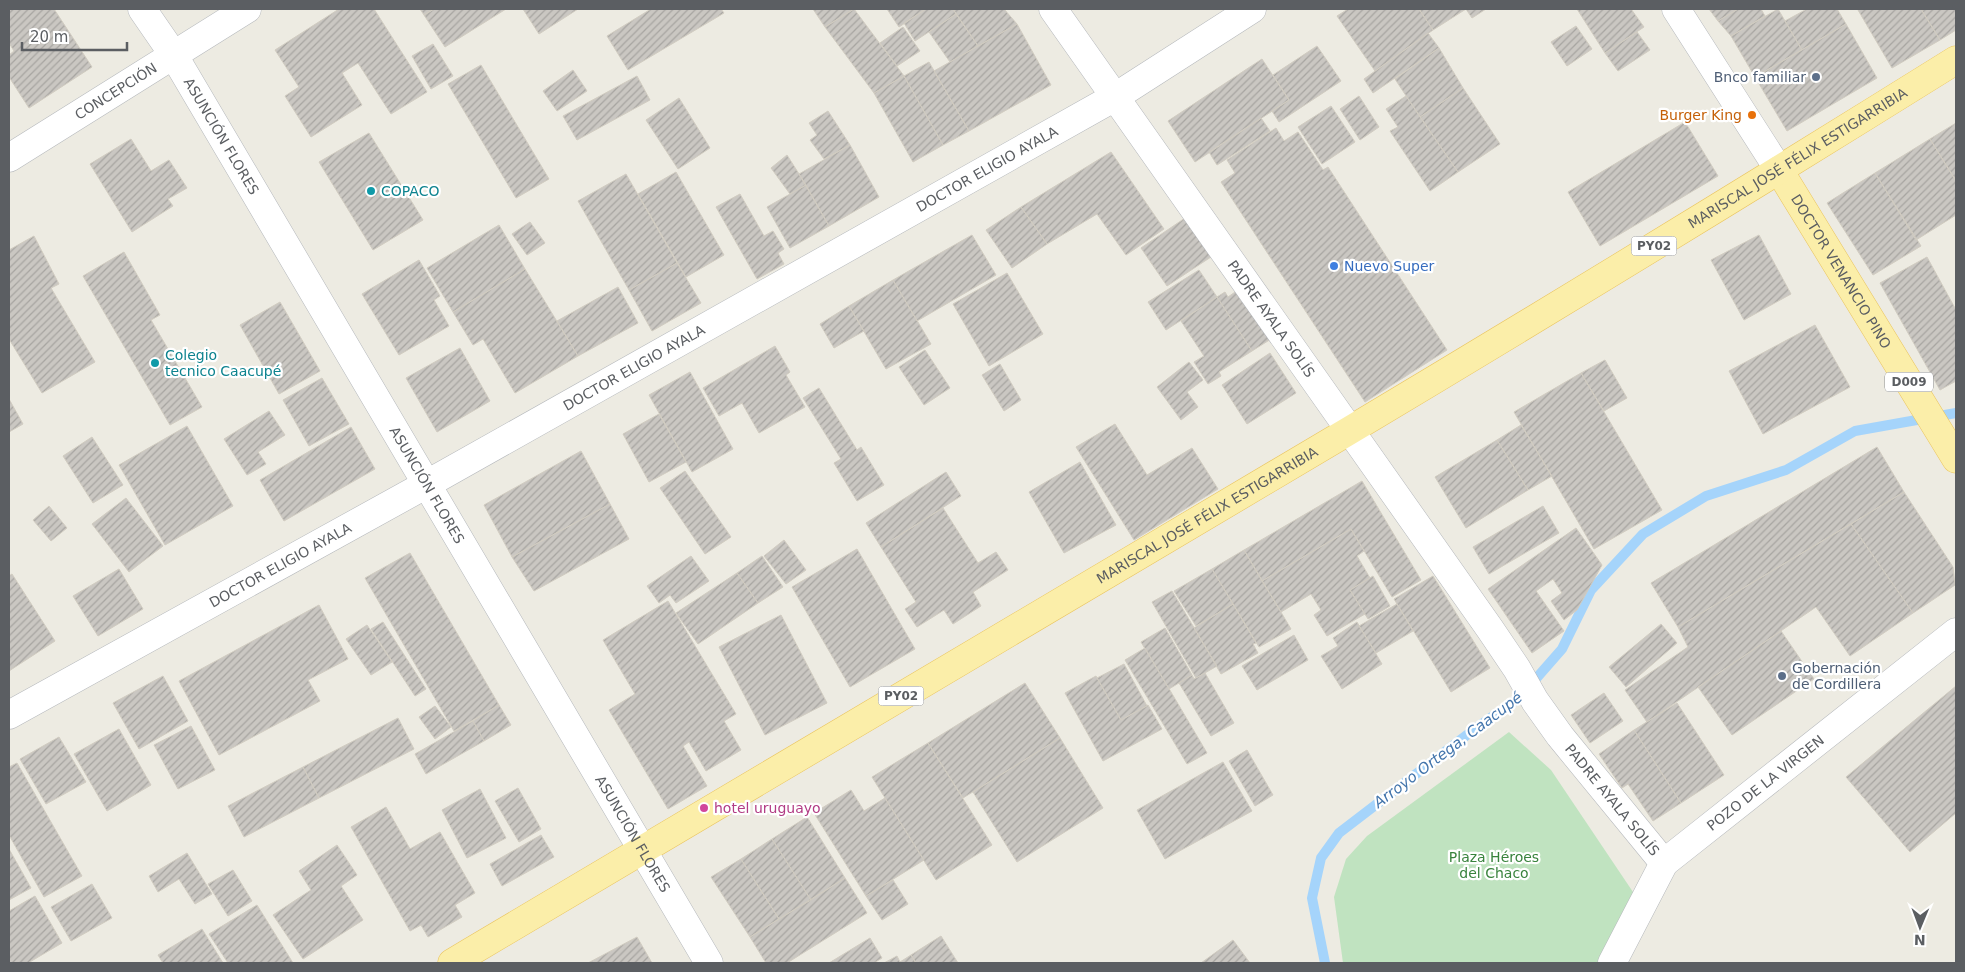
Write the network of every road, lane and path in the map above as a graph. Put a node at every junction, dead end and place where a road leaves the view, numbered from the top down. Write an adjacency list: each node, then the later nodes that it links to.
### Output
1 (142, 9): 6 (street, ASUNCIÓN FLORES)
2 (247, 9): 6 (street, CONCEPCIÓN)
3 (1053, 9): 8 (street, PADRE AYALA SOLÍS)
4 (1252, 9): 8 (street, DOCTOR ELIGIO AYALA)
5 (1676, 9): 10 (street, DOCTOR VENANCIO PINO)
6 (173, 54): 9 (street, CONCEPCIÓN); 13 (street, ASUNCIÓN FLORES)
7 (1956, 60): 10 (main road, MARISCAL JOSÉ FÉLIX ESTIGARRIBIA / PY02)
8 (1115, 97): 11 (street, PADRE AYALA SOLÍS); 13 (street, DOCTOR ELIGIO AYALA)
9 (9, 158)
10 (1779, 170): 11 (main road, MARISCAL JOSÉ FÉLIX ESTIGARRIBIA / PY02); 12 (main road, DOCTOR VENANCIO PINO / D009)
11 (1350, 430): 16 (main road, MARISCAL JOSÉ FÉLIX ESTIGARRIBIA / PY02); 17 (street, PADRE AYALA SOLÍS)
12 (1956, 460)
13 (427, 484): 15 (street, DOCTOR ELIGIO AYALA); 16 (street, ASUNCIÓN FLORES)
14 (1956, 632): 17 (street, POZO DE LA VIRGEN)
15 (9, 715)
16 (643, 848): 18 (main road, MARISCAL JOSÉ FÉLIX ESTIGARRIBIA / PY02); 19 (street, ASUNCIÓN FLORES)
17 (1664, 863): 20 (street, POZO DE LA VIRGEN)
18 (452, 963)
19 (710, 963)
20 (1612, 963)

